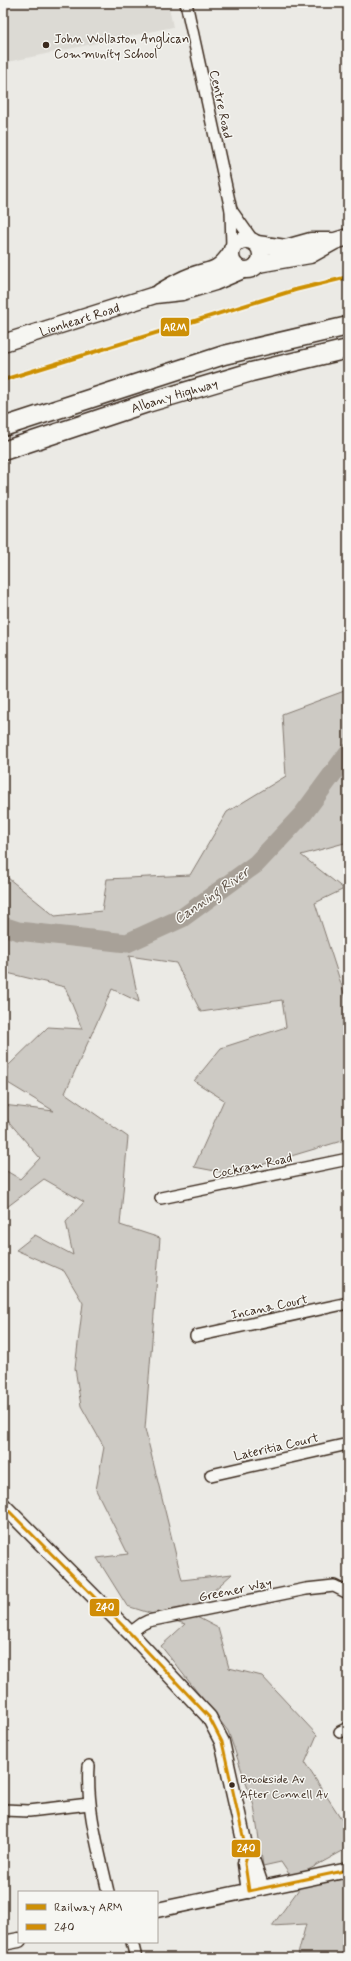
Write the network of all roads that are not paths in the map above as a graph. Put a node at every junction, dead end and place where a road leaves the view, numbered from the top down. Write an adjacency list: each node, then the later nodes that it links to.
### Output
1 (186, 3): 2 (street, Centre Road)
2 (231, 210): 4 (street, Centre Road); 5 (street, Centre Road)
3 (342, 239): 4 (main road); 6 (main road)
4 (255, 242): 5 (main road); 6 (main road)
5 (231, 250): 7 (main road); 8 (main road, Lionheart Road)
6 (258, 264): 7 (main road)
7 (242, 270): 8 (main road, Lionheart Road)
8 (155, 295): 10 (main road, Lionheart Road)
9 (348, 326): 11 (highway, Albany Highway)
10 (3, 342)
11 (266, 344): 13 (highway); 14 (highway, Albany Highway)
12 (348, 349): 13 (highway, Albany Highway)
13 (274, 366): 15 (highway, Albany Highway)
14 (3, 426)
15 (3, 451)
16 (348, 1159): 17 (street, Cockram Road)
17 (161, 1198)
18 (348, 1303): 19 (street, Incana Court)
19 (196, 1336)
20 (348, 1444): 21 (street, Lateritia Court)
21 (211, 1475)
22 (3, 1505): 24 (street)
23 (348, 1593): 24 (street, Greener Way)
24 (130, 1633): 29 (street)
25 (88, 1766): 26 (street)
26 (89, 1804): 27 (street); 30 (street)
27 (3, 1810)
28 (348, 1870): 29 (street)
29 (255, 1889): 31 (street)
30 (108, 1891)
31 (158, 1910)
32 (18, 1940): 33 (street)
33 (3, 1943)
34 (132, 1943): 35 (street)
35 (136, 1958)

